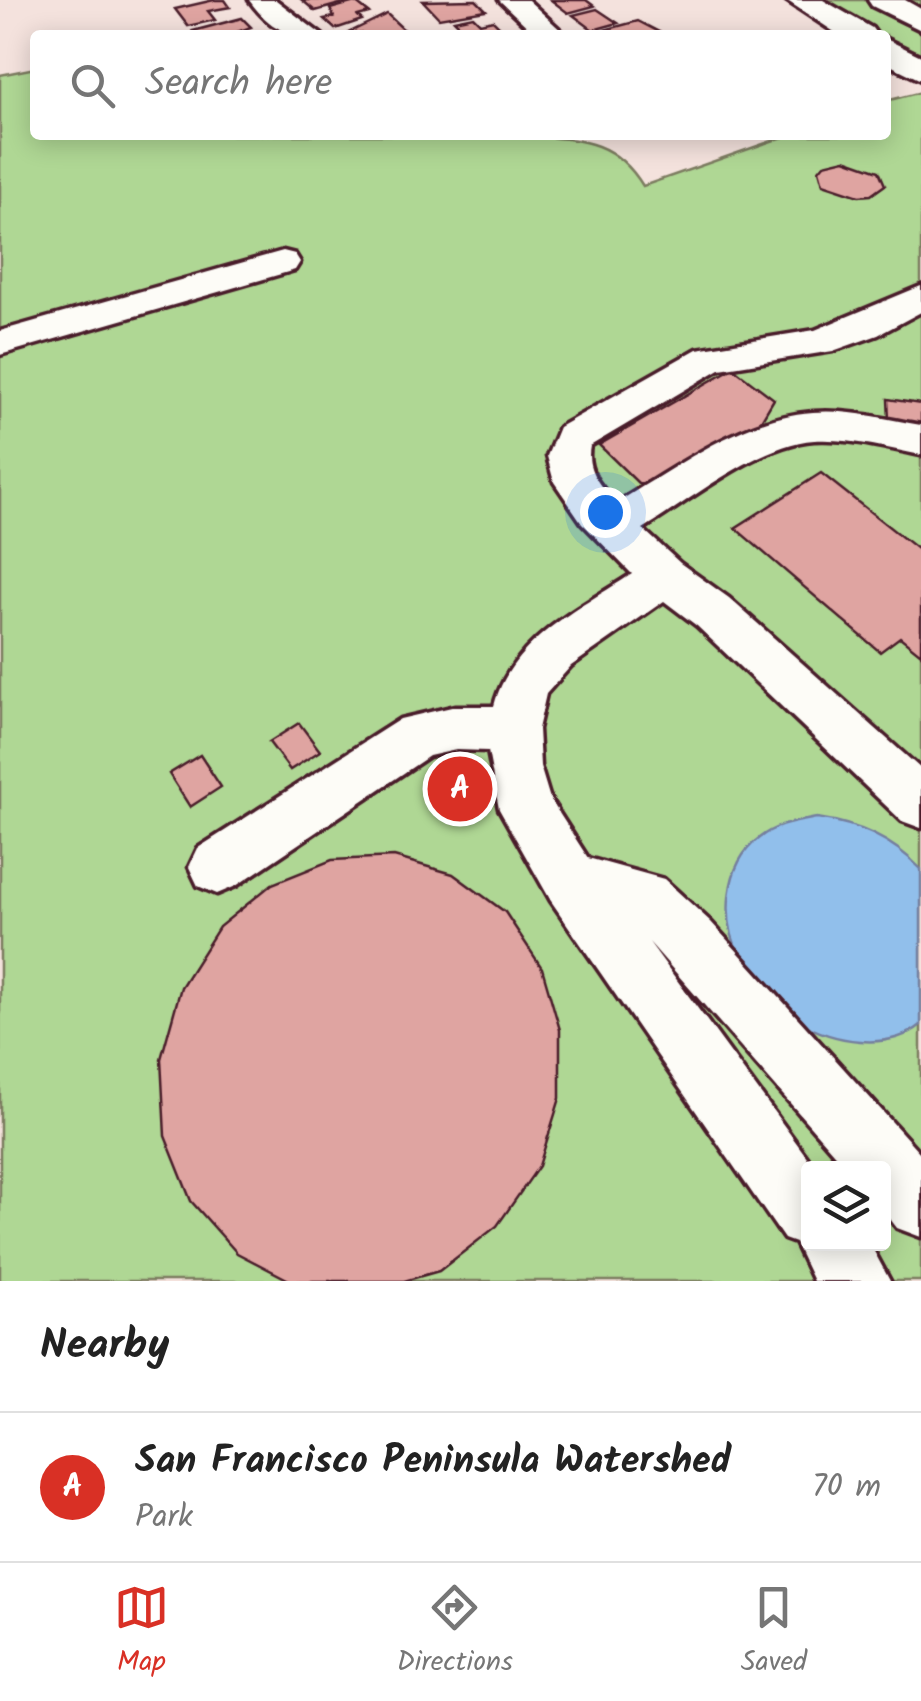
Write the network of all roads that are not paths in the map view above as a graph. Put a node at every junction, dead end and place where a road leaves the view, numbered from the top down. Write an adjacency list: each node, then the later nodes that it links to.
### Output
1 (262, 0): 6 (street)
2 (512, 0): 7 (street)
3 (801, 0): 8 (highway)
4 (883, 0): 5 (highway)
5 (921, 21)
6 (299, 30)
7 (546, 30)
8 (853, 30)
9 (891, 52): 10 (highway)
10 (921, 70)
11 (282, 262): 13 (street)
12 (921, 297): 15 (street)
13 (0, 343)
14 (921, 440): 15 (street)
15 (613, 526): 16 (street)
16 (664, 576): 17 (street); 18 (street)
17 (513, 729): 19 (street); 20 (street)
18 (921, 803)
19 (217, 867)
20 (570, 882): 21 (street); 22 (street)
21 (921, 1204)
22 (801, 1206)
23 (833, 1251): 24 (street)
24 (855, 1281)

